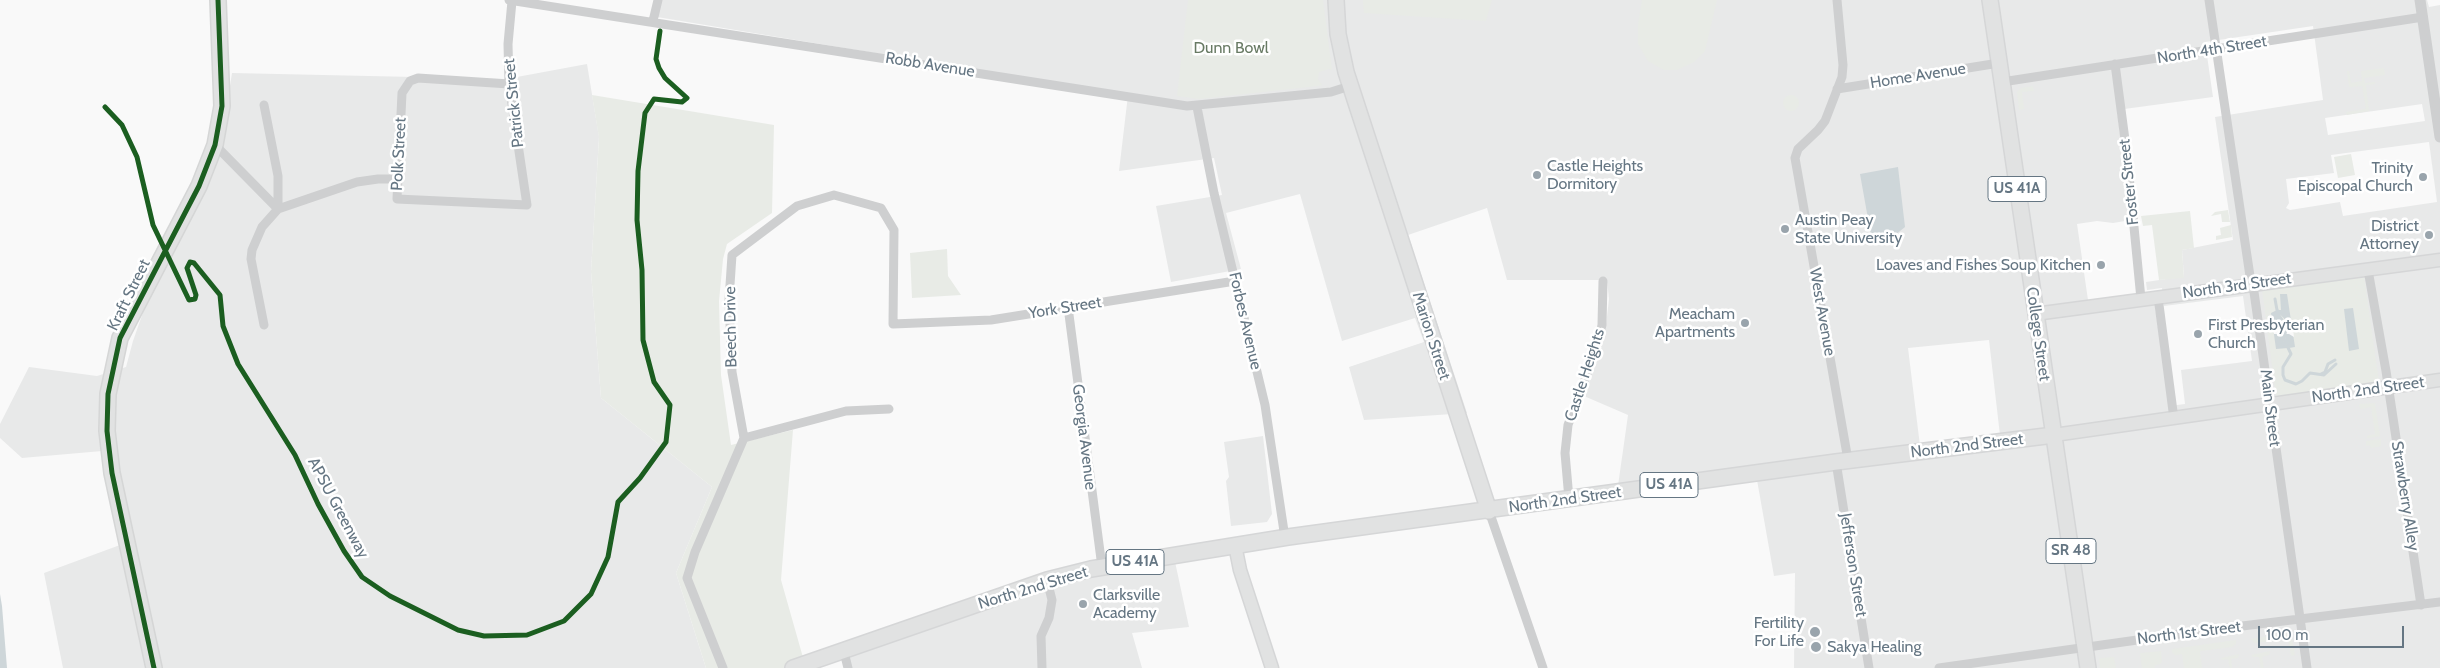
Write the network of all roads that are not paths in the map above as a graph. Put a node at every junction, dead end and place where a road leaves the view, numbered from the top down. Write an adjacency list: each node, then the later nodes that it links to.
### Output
1 (218, 0): 22 (main road, Kraft Street)
2 (511, 0): 10 (street, Robb Avenue); 15 (street, Patrick Street)
3 (658, 0): 10 (street)
4 (1336, 0): 16 (main road, Marion Street)
5 (1837, 0): 17 (street, West Avenue)
6 (1990, 0): 12 (main road, College Street / US 41A)
7 (2210, 0): 11 (street, Main Street)
8 (2420, 0): 9 (street)
9 (2423, 17): 11 (street, North 4th Street); 18 (street)
10 (652, 21): 20 (street, Robb Avenue)
11 (2217, 48): 13 (street, North 4th Street); 30 (street, Main Street)
12 (1999, 63): 14 (main road, College Street / US 41A); 17 (street, Home Avenue)
13 (2115, 64): 14 (street, North 4th Street); 32 (street, Foster Street)
14 (2002, 82): 34 (main road, College Street / US 41A)
15 (509, 84): 23 (street, Polk Street); 24 (street, Patrick Street)
16 (1350, 86): 20 (street, Robb Avenue); 46 (main road, Marion Street)
17 (1837, 89): 44 (street, West Avenue)
18 (2437, 91): 21 (street)
19 (264, 105): 25 (street)
20 (1197, 107): 28 (street, Forbes Avenue)
21 (2440, 137)
22 (215, 145): 25 (street); 56 (main road, Kraft Street)
23 (398, 179): 24 (street, Polk Street); 25 (street)
24 (527, 206)
25 (278, 209): 36 (street)
26 (2440, 260): 27 (main road, North 3rd Street)
27 (2368, 270): 30 (main road, North 3rd Street); 38 (street, Strawberry Alley)
28 (1235, 281): 33 (street, York Street); 47 (street, Forbes Avenue)
29 (1603, 281): 45 (street, Castle Heights)
30 (2252, 284): 31 (main road, North 3rd Street); 39 (street, Main Street)
31 (2158, 297): 32 (main road, North 3rd Street); 41 (street)
32 (2140, 299): 34 (main road, North 3rd Street)
33 (1068, 307): 35 (street, York Street); 49 (street, Georgia Avenue)
34 (2035, 314): 42 (main road, College Street / US 41A)
35 (893, 324): 43 (street, Beech Drive)
36 (264, 325)
37 (2440, 380): 38 (main road, North 2nd Street)
38 (2388, 387): 39 (main road, North 2nd Street); 52 (street, Strawberry Alley)
39 (2269, 405): 41 (main road, North 2nd Street); 53 (street, Main Street)
40 (889, 409): 43 (street)
41 (2174, 419): 42 (main road, North 2nd Street)
42 (2054, 435): 44 (main road, North 2nd Street / US 41A); 54 (main road, College Street / SR 48)
43 (744, 438): 57 (street)
44 (1842, 461): 45 (main road, North 2nd Street / US 41A); 63 (street, Jefferson Street)
45 (1569, 499): 46 (main road, North 2nd Street / US 41A)
46 (1489, 511): 47 (main road, North 2nd Street / US 41A); 62 (street, Marion Street)
47 (1284, 538): 48 (main road, North 2nd Street / US 41A)
48 (1235, 545): 49 (main road, North 2nd Street / US 41A); 61 (main road)
49 (1102, 567): 50 (main road, North 2nd Street / US 41A)
50 (1047, 580): 55 (main road, North 2nd Street / US 41A); 60 (street)
51 (2440, 602): 52 (street, North 1st Street)
52 (2421, 605): 53 (street, North 1st Street)
53 (2300, 620): 54 (street, North 1st Street); 66 (street, Main Street)
54 (2084, 647): 64 (street, North 1st Street); 65 (main road, College Street / SR 48)
55 (844, 652): 58 (main road, North 2nd Street / US 41A); 59 (street)
56 (154, 668)
57 (723, 668)
58 (794, 668)
59 (848, 668)
60 (1042, 668)
61 (1272, 668)
62 (1543, 668)
63 (1869, 668)
64 (1939, 668)
65 (2088, 668)
66 (2307, 668)

